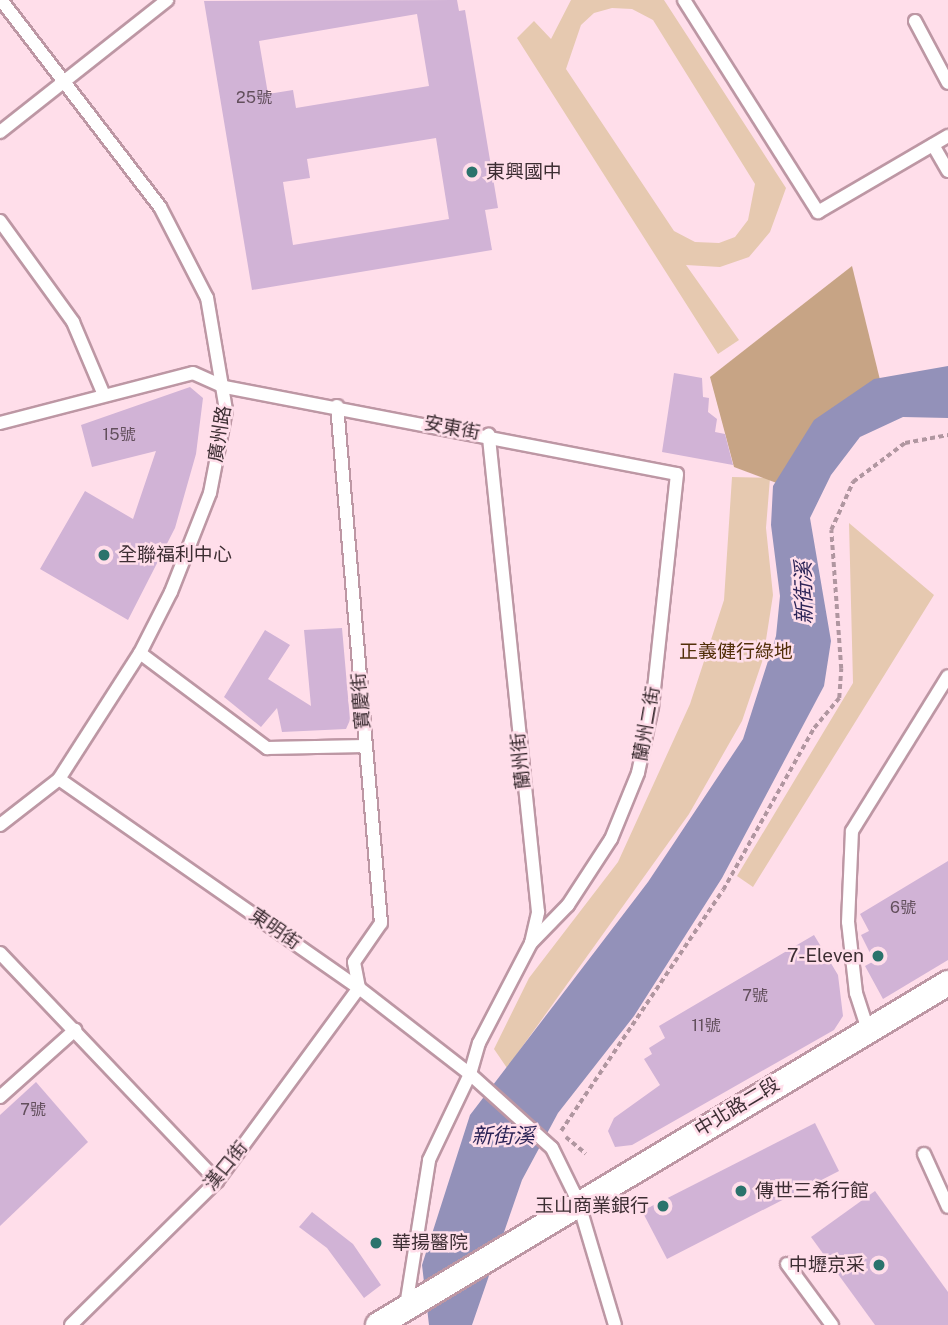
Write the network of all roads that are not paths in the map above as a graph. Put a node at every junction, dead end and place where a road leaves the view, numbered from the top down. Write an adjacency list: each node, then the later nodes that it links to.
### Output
1 (1, 0): 5 (lane, 廣州路)
2 (167, 0): 5 (lane)
3 (684, 0): 9 (lane)
4 (915, 21): 6 (lane)
5 (65, 80): 7 (lane); 12 (lane, 廣州路)
6 (948, 83)
7 (0, 132)
8 (948, 136): 9 (lane)
9 (933, 145): 10 (lane)
10 (948, 171)
11 (0, 221): 13 (lane)
12 (226, 387): 13 (lane, 安東街); 14 (lane, 安東街); 18 (lane, 廣州路)
13 (103, 395): 15 (lane, 安東街)
14 (337, 406): 16 (lane, 安東街); 20 (lane, 寶慶街)
15 (0, 423)
16 (489, 435): 17 (lane, 安東街); 23 (lane, 蘭州街)
17 (677, 474): 23 (lane, 蘭州二街)
18 (140, 653): 20 (lane); 21 (lane, 廣州路)
19 (948, 676): 28 (lane)
20 (365, 746): 26 (lane, 寶慶街)
21 (59, 779): 22 (lane, 廣州路); 26 (lane, 東明街)
22 (0, 825)
23 (531, 943): 29 (lane, 蘭州街)
24 (0, 953): 27 (lane)
25 (948, 983): 28 (street, 中北路二段)
26 (359, 988): 29 (lane, 東明街); 32 (lane, 漢口街)
27 (75, 1030): 30 (lane); 32 (lane)
28 (868, 1030): 33 (street, 中北路二段)
29 (470, 1074): 33 (lane, 東明街); 36 (lane, 蘭州街)
30 (0, 1097)
31 (923, 1154): 34 (lane)
32 (216, 1181): 37 (lane, 漢口街)
33 (579, 1201): 36 (street, 中北路二段); 39 (lane)
34 (948, 1207)
35 (787, 1264): 40 (lane)
36 (411, 1302): 38 (street)
37 (71, 1325)
38 (378, 1325)
39 (615, 1325)
40 (832, 1325)

